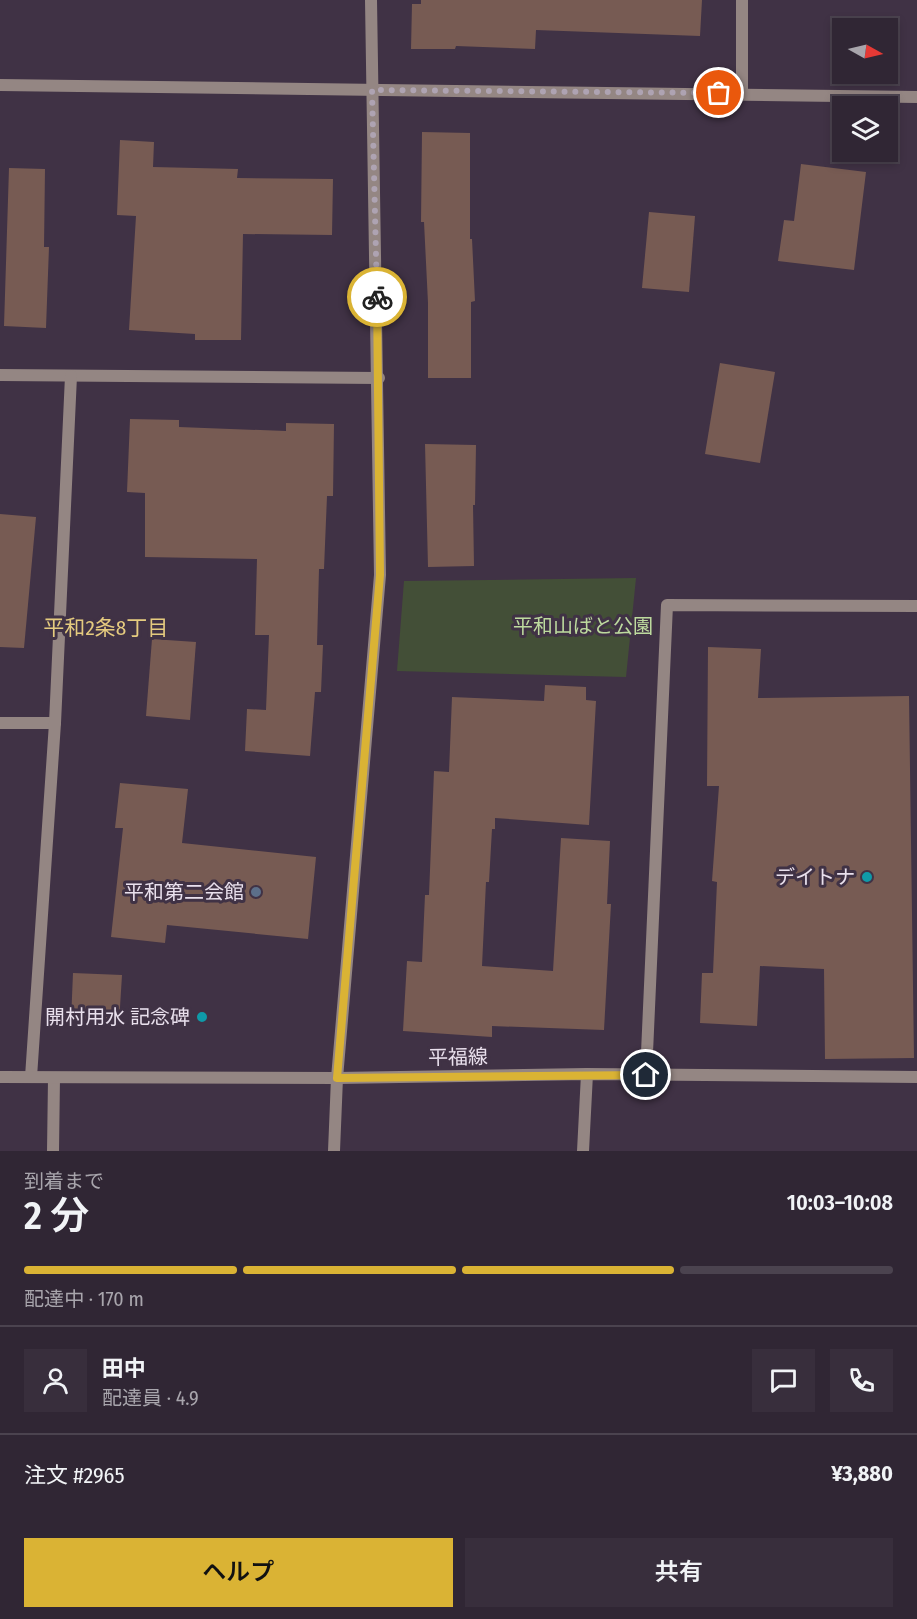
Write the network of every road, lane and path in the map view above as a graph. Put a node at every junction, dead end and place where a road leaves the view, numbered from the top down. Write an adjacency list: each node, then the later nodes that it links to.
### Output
1 (371, 0): 4 (street)
2 (742, 0): 5 (street)
3 (0, 85): 4 (street)
4 (372, 90): 5 (street); 9 (street)
5 (742, 94): 6 (street)
6 (917, 97)
7 (0, 375): 8 (street)
8 (71, 376): 9 (street); 12 (street)
9 (379, 378): 19 (street)
10 (917, 606): 14 (street)
11 (0, 723): 12 (street)
12 (56, 723): 16 (street)
13 (587, 1074): 14 (street, 平福線); 19 (street, 平福線); 22 (street)
14 (646, 1075): 17 (street, 平福線)
15 (0, 1077): 16 (street, 平福線)
16 (31, 1077): 18 (street, 平福線)
17 (917, 1077)
18 (54, 1078): 19 (street, 平福線); 20 (street)
19 (337, 1078): 21 (street)
20 (53, 1151)
21 (334, 1151)
22 (583, 1151)

